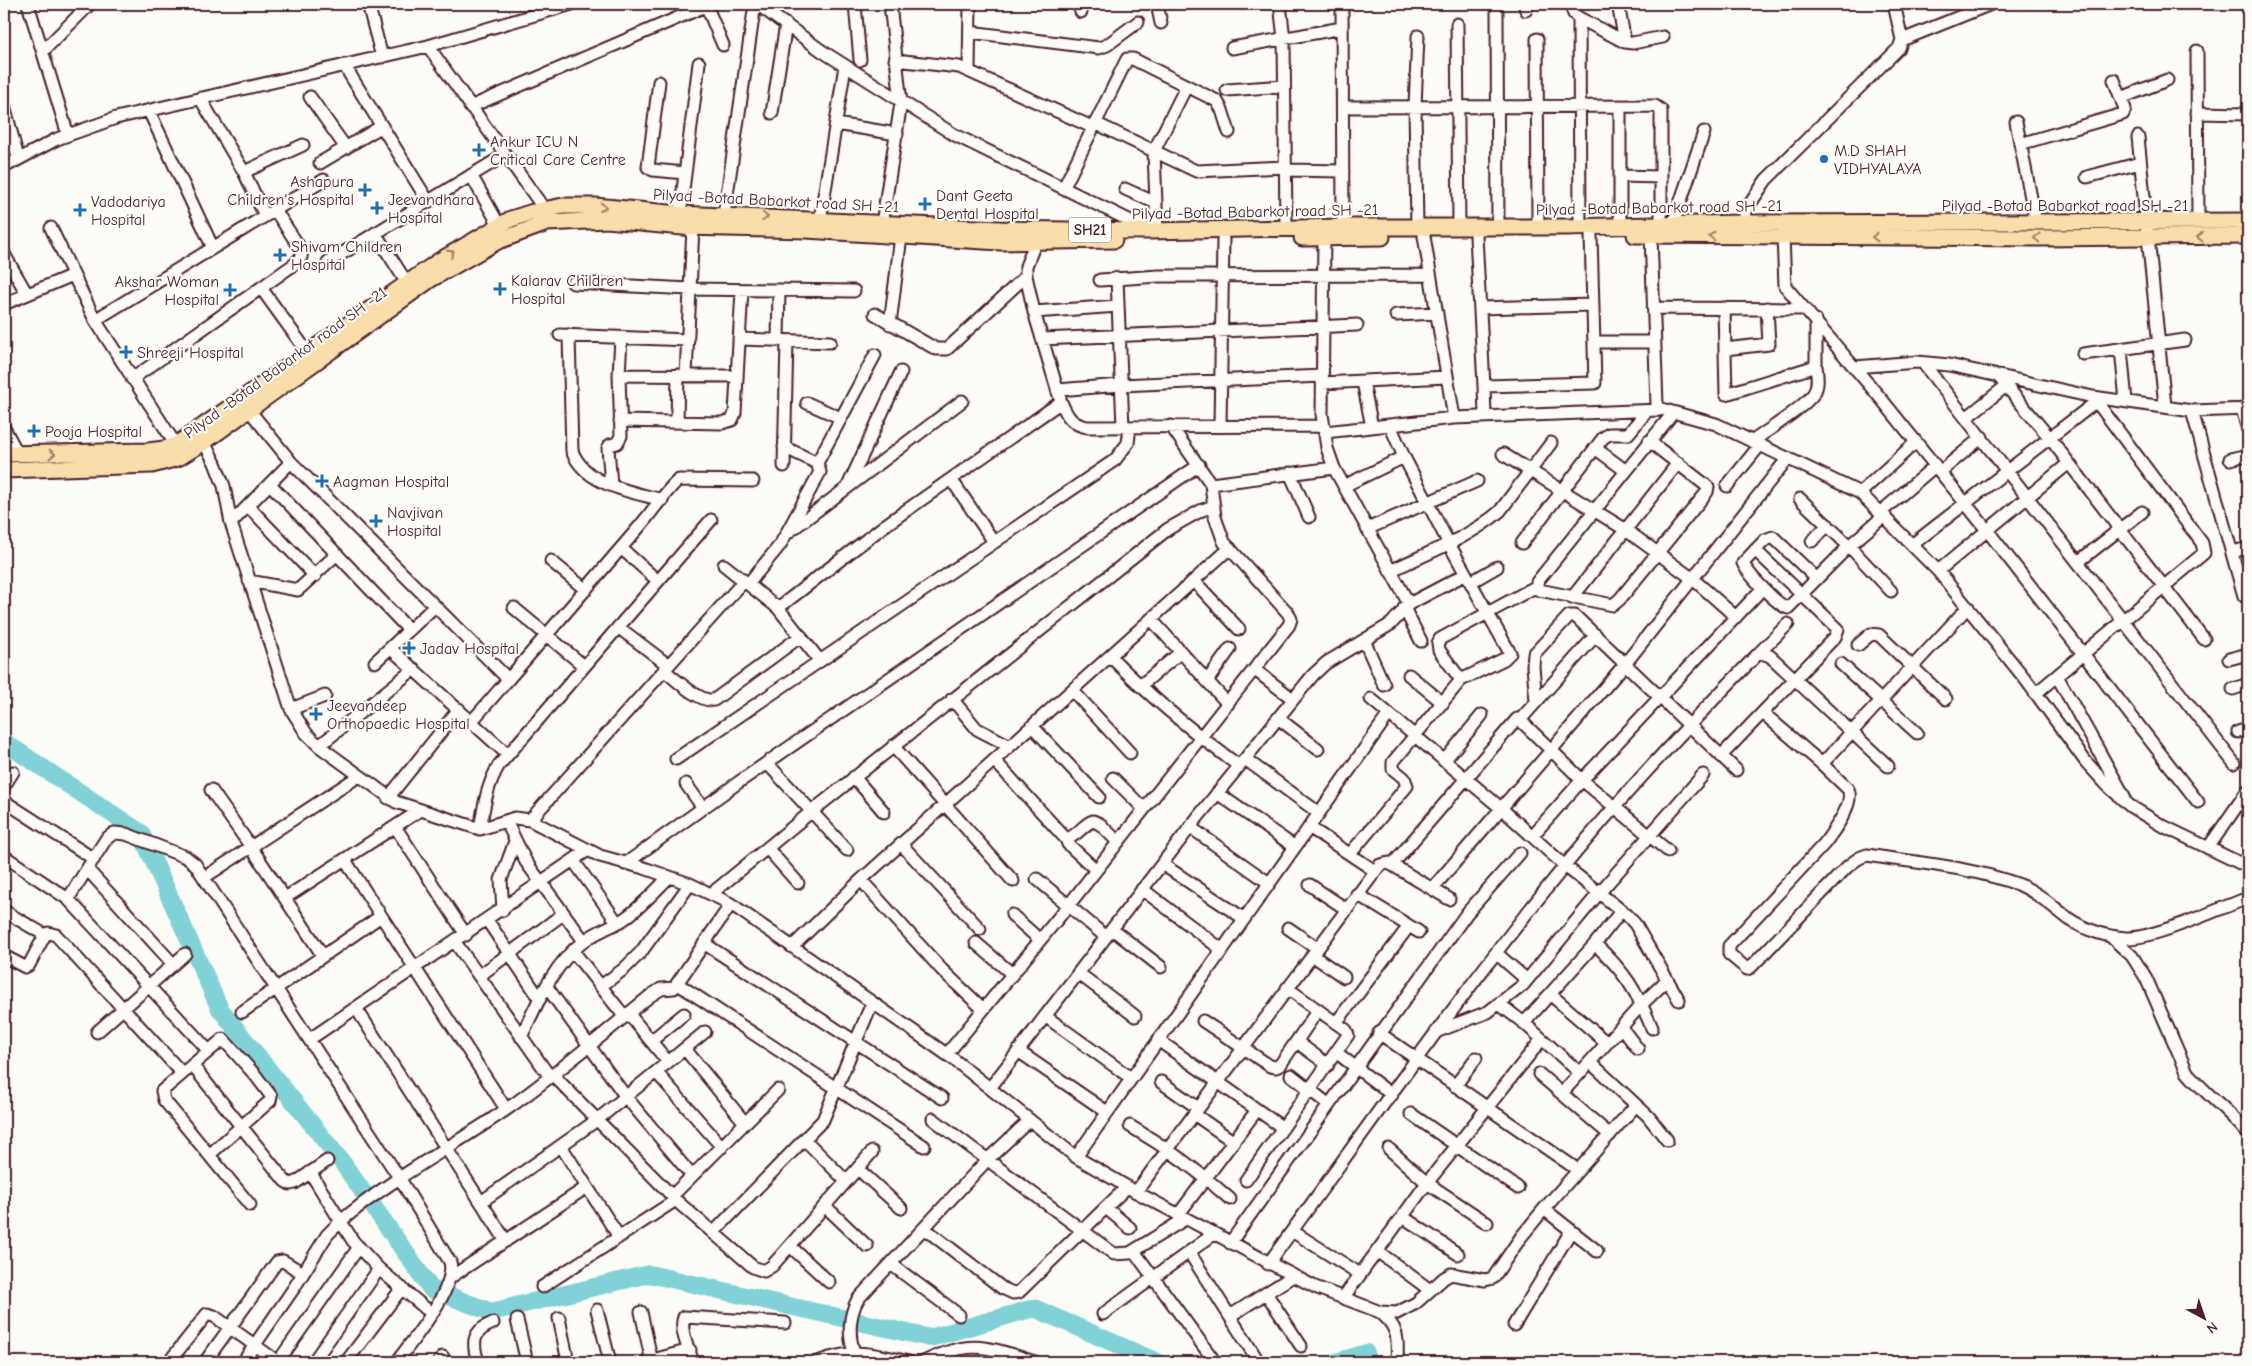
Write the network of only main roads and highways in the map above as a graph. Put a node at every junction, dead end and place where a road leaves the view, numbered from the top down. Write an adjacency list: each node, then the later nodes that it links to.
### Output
1 (2248, 221): 4 (main road, Pilyad -Botad Babarkot road SH -21 / SH21)
2 (1662, 228): 3 (main road, Pilyad -Botad Babarkot road SH -21 / SH21, one-way to 2); 3 (main road, Pilyad -Botad Babarkot road SH -21 / SH21); 5 (main road, Pilyad -Botad Babarkot road SH -21 / SH21); 5 (main road, Pilyad -Botad Babarkot road SH -21 / SH21)
3 (1738, 230): 4 (main road, Pilyad -Botad Babarkot road SH -21 / SH21); 4 (main road, Pilyad -Botad Babarkot road SH -21 / SH21, one-way to 3)
4 (2146, 230): 8 (main road, Pilyad -Botad Babarkot road SH -21 / SH21, one-way to 4)
5 (1585, 231): 6 (main road, Pilyad -Botad Babarkot road SH -21 / SH21); 6 (main road, Pilyad -Botad Babarkot road SH -21 / SH21)
6 (1420, 232): 7 (main road, Pilyad -Botad Babarkot road SH -21 / SH21); 7 (main road, Pilyad -Botad Babarkot road SH -21 / SH21)
7 (1105, 235): 9 (main road, Pilyad -Botad Babarkot road SH -21 / SH21); 9 (main road, Pilyad -Botad Babarkot road SH -21 / SH21, one-way to 7)
8 (2248, 236)
9 (245, 405): 10 (main road, Pilyad -Botad Babarkot road SH -21 / SH21, one-way to 9); 11 (main road, Pilyad -Botad Babarkot road SH -21 / SH21)
10 (11, 454)
11 (4, 470)

